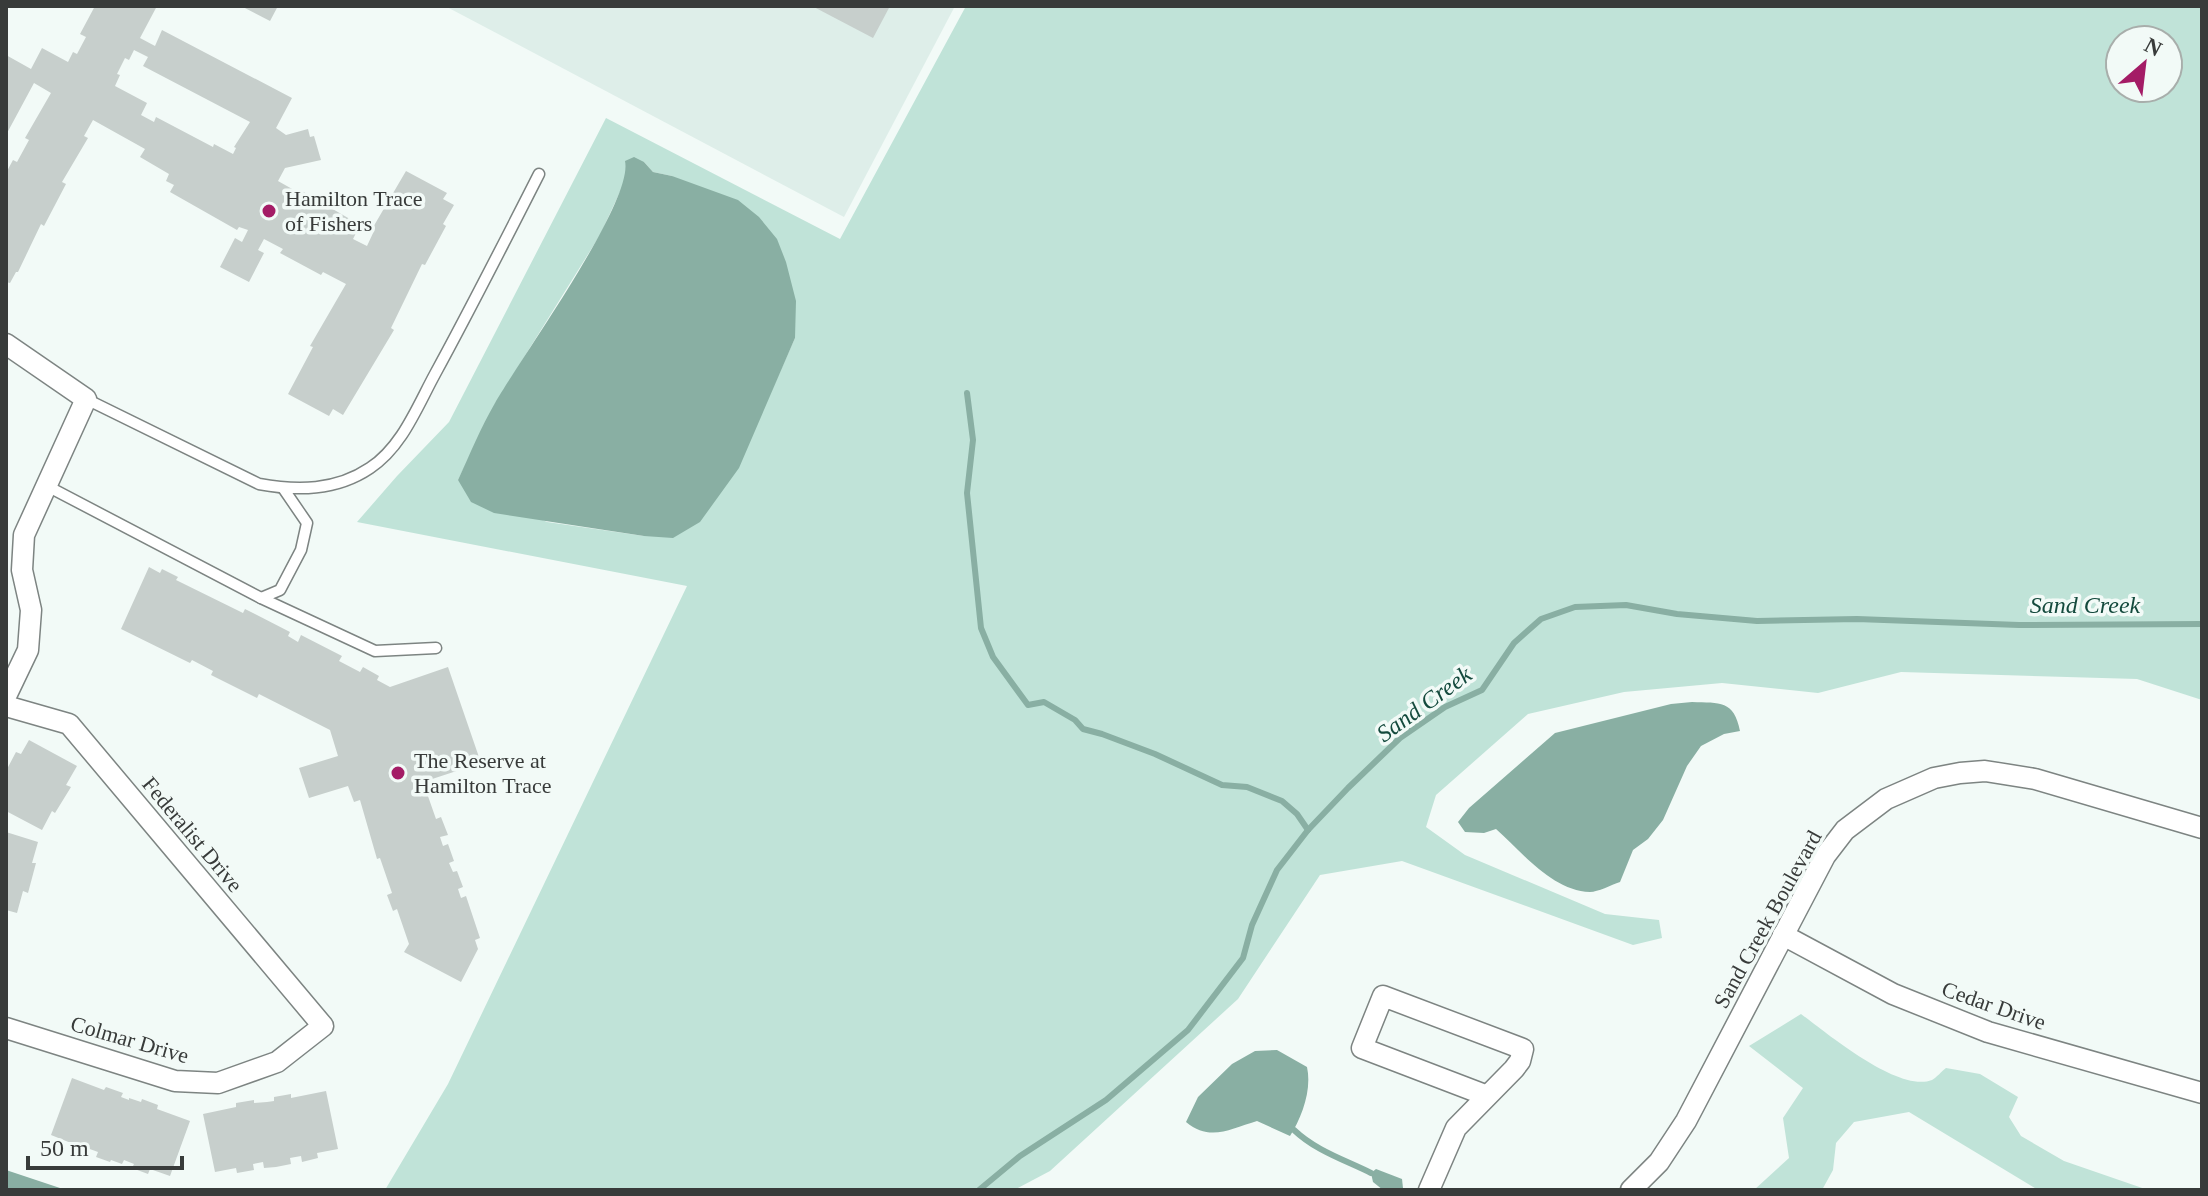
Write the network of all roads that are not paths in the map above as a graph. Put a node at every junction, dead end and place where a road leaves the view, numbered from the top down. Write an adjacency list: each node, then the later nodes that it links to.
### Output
1 (539, 174): 5 (lane)
2 (6, 344): 3 (street)
3 (86, 399): 4 (street); 5 (lane)
4 (47, 486): 6 (lane); 8 (street)
5 (283, 488): 6 (lane)
6 (261, 598): 7 (lane)
7 (436, 648)
8 (6, 696)
9 (6, 706): 12 (street, Federalist Drive)
10 (2202, 828): 11 (street, Sand Creek Boulevard)
11 (1783, 935): 14 (street, Cedar Drive); 17 (street, Sand Creek Boulevard)
12 (323, 1026): 13 (street, Colmar Drive)
13 (6, 1028)
14 (2202, 1093)
15 (1485, 1095): 15 (street); 16 (street)
16 (1429, 1190)
17 (1631, 1190)

